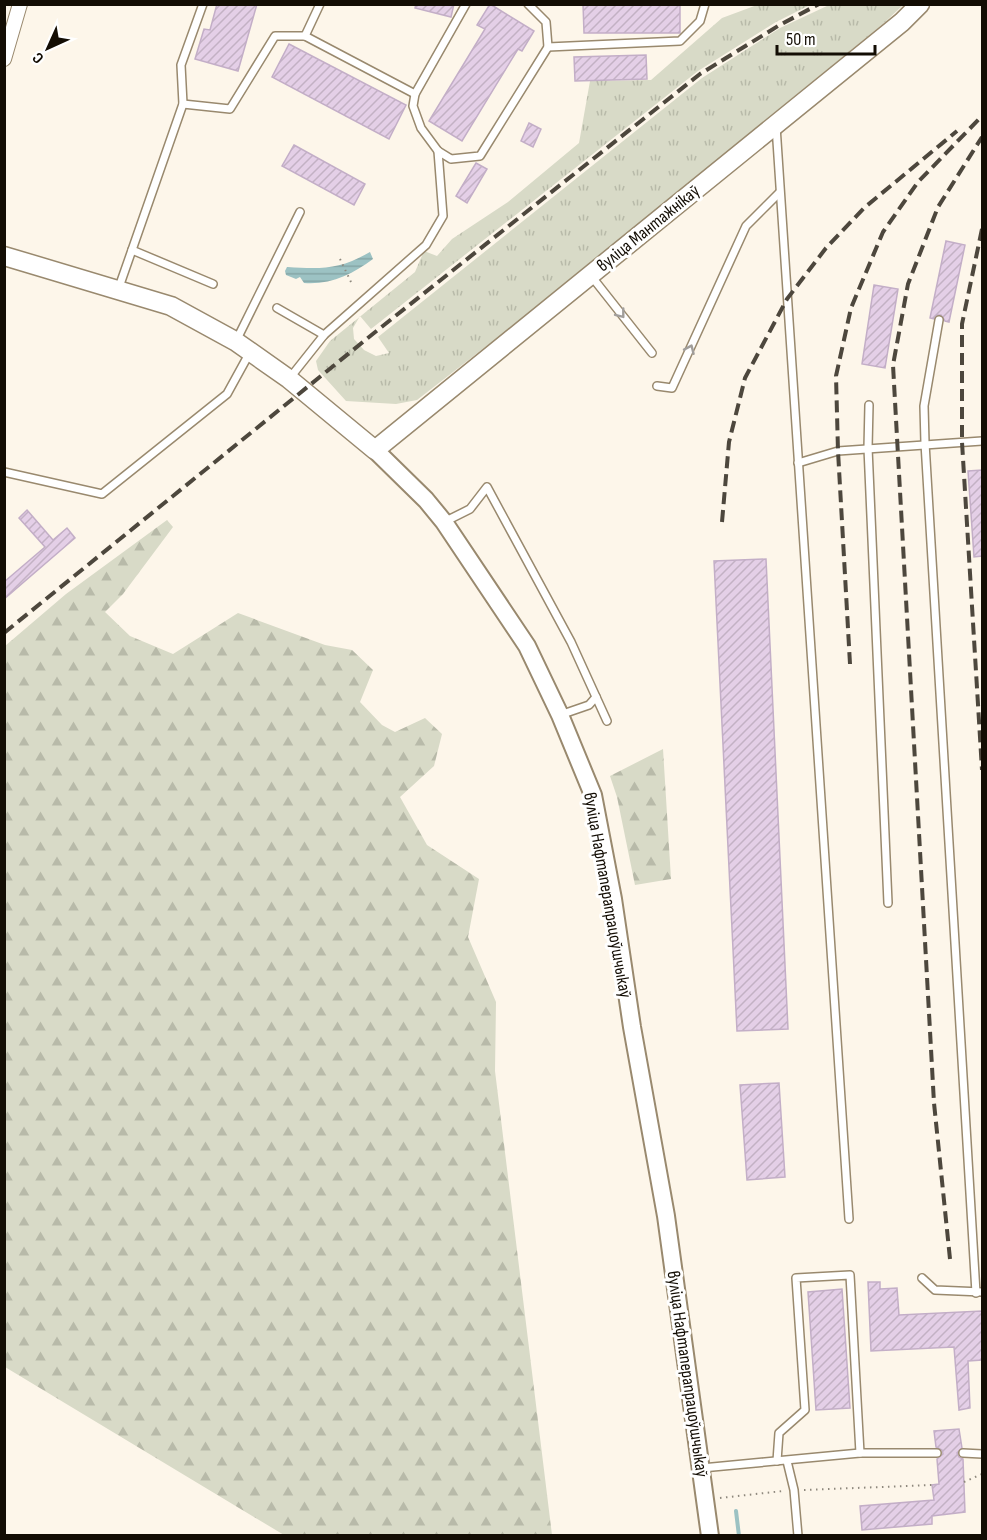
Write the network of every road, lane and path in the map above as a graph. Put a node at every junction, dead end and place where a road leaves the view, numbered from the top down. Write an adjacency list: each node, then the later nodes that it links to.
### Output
1 (20, 4): 10 (street)
2 (203, 4): 12 (lane)
3 (320, 4): 8 (lane)
4 (466, 4): 11 (lane)
5 (528, 4): 9 (lane)
6 (705, 4): 9 (lane)
7 (920, 4): 13 (main road, вуліца Мантажнікаў)
8 (305, 36): 11 (lane); 12 (lane)
9 (548, 47): 14 (lane)
10 (4, 59)
11 (415, 94): 14 (lane)
12 (183, 104): 17 (lane)
13 (776, 123): 15 (lane); 20 (main road, вуліца Мантажнікаў)
14 (438, 151): 26 (lane)
15 (779, 193): 30 (lane, one-way to 15); 36 (lane)
16 (300, 212): 27 (lane)
17 (132, 250): 22 (lane); 23 (lane)
18 (4, 256): 23 (main road, вуліца Нафтаперапрацоўшчыкаў)
19 (340, 260): 21 (path)
20 (590, 275): 28 (lane, one-way to 28); 35 (main road, вуліца Мантажнікаў)
21 (351, 282)
22 (213, 284)
23 (118, 290): 27 (main road, вуліца Нафтаперапрацоўшчыкаў)
24 (277, 308): 26 (lane)
25 (939, 320): 33 (lane)
26 (324, 335): 29 (lane)
27 (243, 346): 29 (main road, вуліца Нафтаперапрацоўшчыкаў); 37 (lane)
28 (652, 353)
29 (290, 379): 35 (main road, вуліца Нафтаперапрацоўшчыкаў)
30 (657, 386)
31 (869, 405): 34 (lane)
32 (982, 441): 33 (lane)
33 (926, 443): 34 (lane); 45 (lane)
34 (868, 448): 36 (lane); 42 (lane)
35 (375, 450): 38 (street, вуліца Нафтаперапрацоўшчыкаў)
36 (798, 463): 43 (lane)
37 (4, 472)
38 (444, 522): 39 (lane); 40 (street, вуліца Нафтаперапрацоўшчыкаў)
39 (596, 697): 40 (lane); 41 (lane)
40 (560, 715): 52 (street, вуліца Нафтаперапрацоўшчыкаў)
41 (607, 721)
42 (888, 903)
43 (849, 1219)
44 (922, 1278): 45 (lane)
45 (979, 1292)
46 (860, 1453): 47 (lane); 50 (lane); 51 (lane)
47 (937, 1453)
48 (963, 1453): 49 (lane)
49 (982, 1454)
50 (777, 1461): 51 (lane); 52 (lane)
51 (787, 1461): 56 (lane)
52 (702, 1468): 57 (street, вуліца Нафтаперапрацоўшчыкаў)
53 (982, 1474): 54 (path)
54 (964, 1482)
55 (932, 1485): 56 (path)
56 (794, 1490): 57 (path); 59 (lane)
57 (705, 1499): 58 (street, вуліца Нафтаперапрацоўшчыкаў)
58 (710, 1536)
59 (798, 1536)

